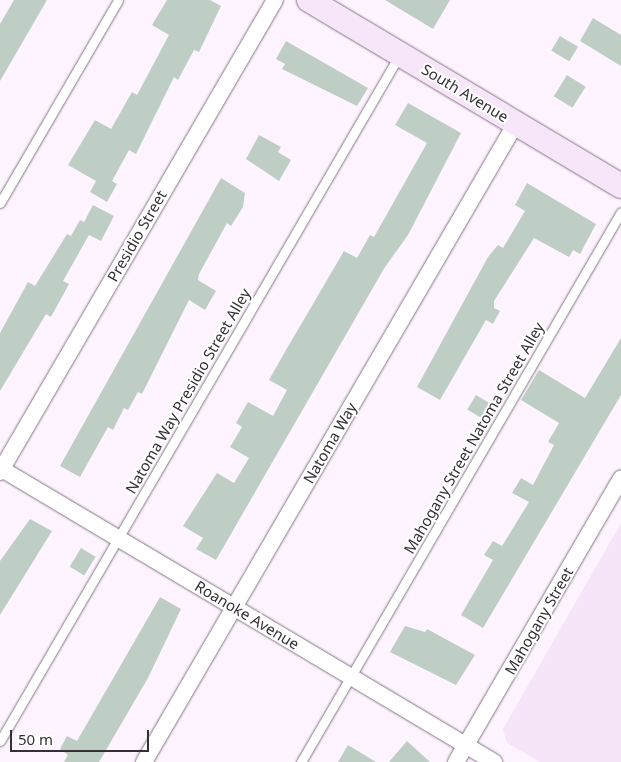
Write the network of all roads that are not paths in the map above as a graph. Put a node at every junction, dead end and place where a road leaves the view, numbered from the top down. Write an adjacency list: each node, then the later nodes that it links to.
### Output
1 (118, 0): 7 (lane)
2 (275, 0): 9 (street, Presidio Street)
3 (309, 0): 4 (street, South Avenue)
4 (400, 54): 5 (street, South Avenue); 11 (lane, Natoma Way Presidio Street Alley)
5 (516, 123): 6 (street, South Avenue); 12 (street, Natoma Way)
6 (621, 186)
7 (0, 203)
8 (621, 212): 13 (lane, Mahogany Street Natoma Street Alley)
9 (1, 470): 11 (street, Roanoke Avenue)
10 (621, 479): 15 (street, Mahogany Street)
11 (118, 538): 12 (street, Roanoke Avenue); 14 (lane, Natoma Way Presidio Street Alley)
12 (234, 607): 13 (street, Roanoke Avenue); 16 (street, Natoma Way)
13 (351, 677): 15 (street, Roanoke Avenue); 17 (lane, Mahogany Street Natoma Street Alley)
14 (0, 741)
15 (466, 745): 18 (street, Mahogany Street); 19 (street, Roanoke Avenue)
16 (144, 762)
17 (301, 762)
18 (456, 762)
19 (494, 762)

